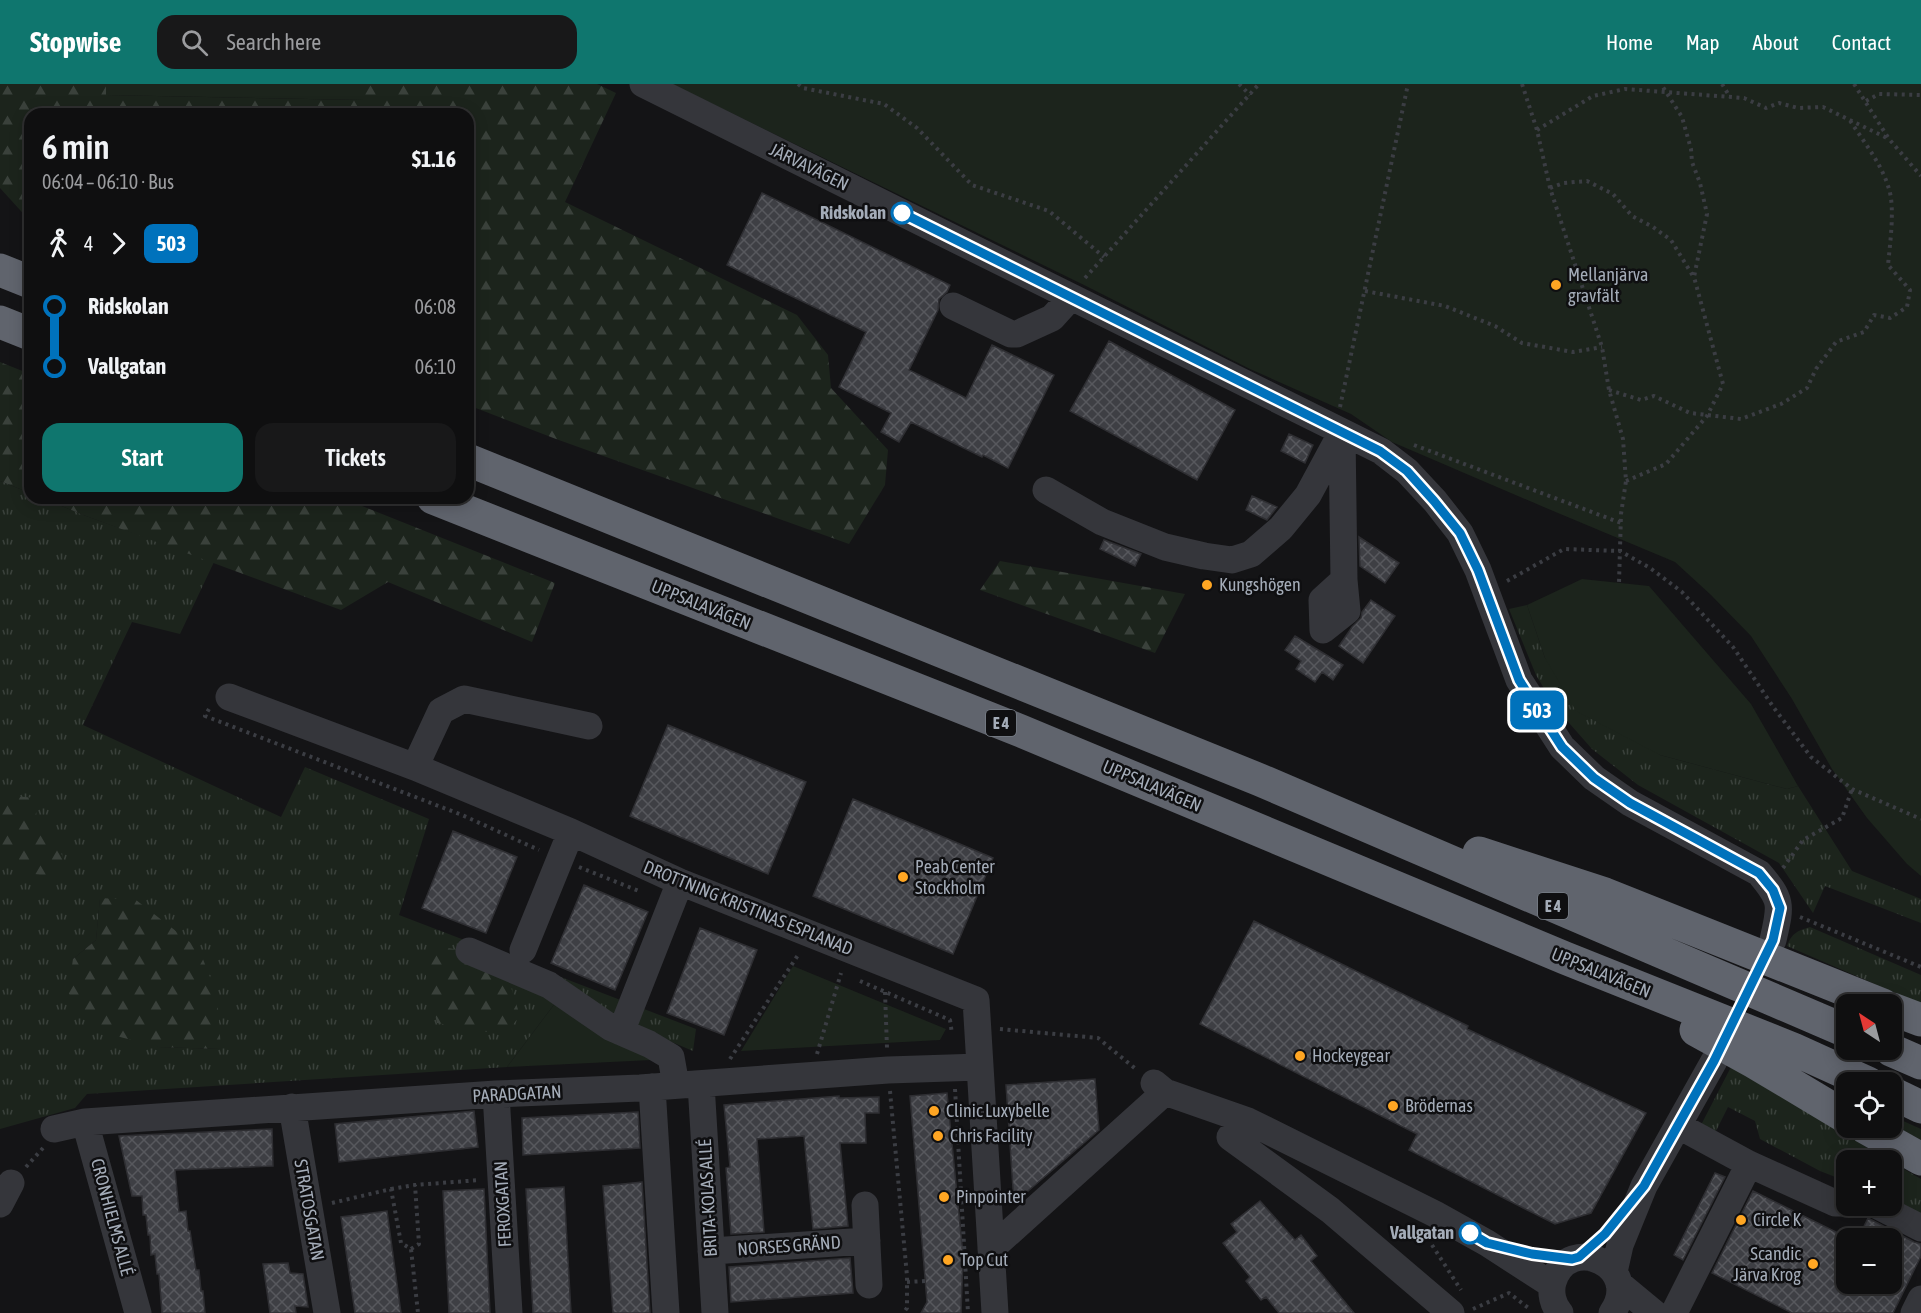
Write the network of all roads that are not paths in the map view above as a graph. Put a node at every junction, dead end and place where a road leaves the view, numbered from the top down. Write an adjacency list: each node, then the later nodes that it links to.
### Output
1 (644, 84): 4 (street, JÄRVAVÄGEN)
2 (0, 270): 3 (highway)
3 (24, 280)
4 (1077, 289): 5 (street); 8 (street, JÄRVAVÄGEN)
5 (953, 306)
6 (0, 322): 7 (highway)
7 (24, 332)
8 (1341, 422): 10 (street); 12 (street); 19 (street, JÄRVAVÄGEN)
9 (474, 462): 16 (highway, E 4)
10 (1046, 490)
11 (448, 504): 22 (highway, UPPSALAVÄGEN / E 4)
12 (1344, 580)
13 (230, 697): 15 (street, DROTTNING KRISTINAS ESPLANAD)
14 (589, 726): 15 (street)
15 (415, 767): 17 (street, DROTTNING KRISTINAS ESPLANAD)
16 (1260, 780): 23 (highway, E 4); 26 (highway, E 4)
17 (571, 832): 18 (street, DROTTNING KRISTINAS ESPLANAD); 20 (street)
18 (680, 882): 27 (street); 31 (street, DROTTNING KRISTINAS ESPLANAD)
19 (1773, 940)
20 (524, 950)
21 (469, 951): 27 (street)
22 (1565, 958): 32 (highway, UPPSALAVÄGEN / E 4); 38 (highway)
23 (1855, 994)
24 (1902, 1013): 25 (highway)
25 (1921, 1020)
26 (1836, 1027)
27 (621, 1032): 33 (street)
28 (1902, 1055): 30 (highway)
29 (1714, 1061): 40 (street)
30 (1921, 1063)
31 (980, 1067): 33 (street, PARADGATAN); 52 (street, DROTTNING KRISTINAS ESPLANAD)
32 (1844, 1072)
33 (676, 1085): 34 (street, PARADGATAN); 53 (street, BRITA-KOLAS ALLÉ); 63 (street)
34 (496, 1094): 36 (street, PARADGATAN); 62 (street, FEROXGATAN)
35 (1902, 1098): 37 (highway)
36 (292, 1107): 39 (street, PARADGATAN); 61 (street, STRATOSGATAN)
37 (1921, 1107)
38 (1836, 1111)
39 (68, 1126): 60 (street, CRONHIELMS ALLÉ)
40 (1679, 1126): 44 (street); 45 (street)
41 (1230, 1137): 59 (street)
42 (1884, 1138): 43 (highway)
43 (1921, 1159)
44 (1749, 1164): 46 (street); 69 (street)
45 (1644, 1186): 54 (street); 55 (street)
46 (1836, 1203)
47 (865, 1205): 50 (street, NORSES GRÄND)
48 (1898, 1216): 49 (street)
49 (1921, 1228)
50 (867, 1241): 53 (street, NORSES GRÄND); 57 (street, NORSES GRÄND)
51 (1487, 1243): 52 (street); 54 (street); 56 (street)
52 (991, 1249): 65 (street, DROTTNING KRISTINAS ESPLANAD)
53 (711, 1251): 64 (street, BRITA-KOLAS ALLÉ)
54 (1576, 1258): 55 (street); 56 (street)
55 (1617, 1278): 67 (street); 68 (street)
56 (1552, 1285): 66 (street)
57 (869, 1286)
58 (1921, 1299): 70 (street)
59 (1464, 1307)
60 (138, 1313)
61 (327, 1313)
62 (509, 1313)
63 (666, 1313)
64 (715, 1313)
65 (995, 1313)
66 (1560, 1313)
67 (1612, 1313)
68 (1654, 1313)
69 (1674, 1313)
70 (1914, 1313)

